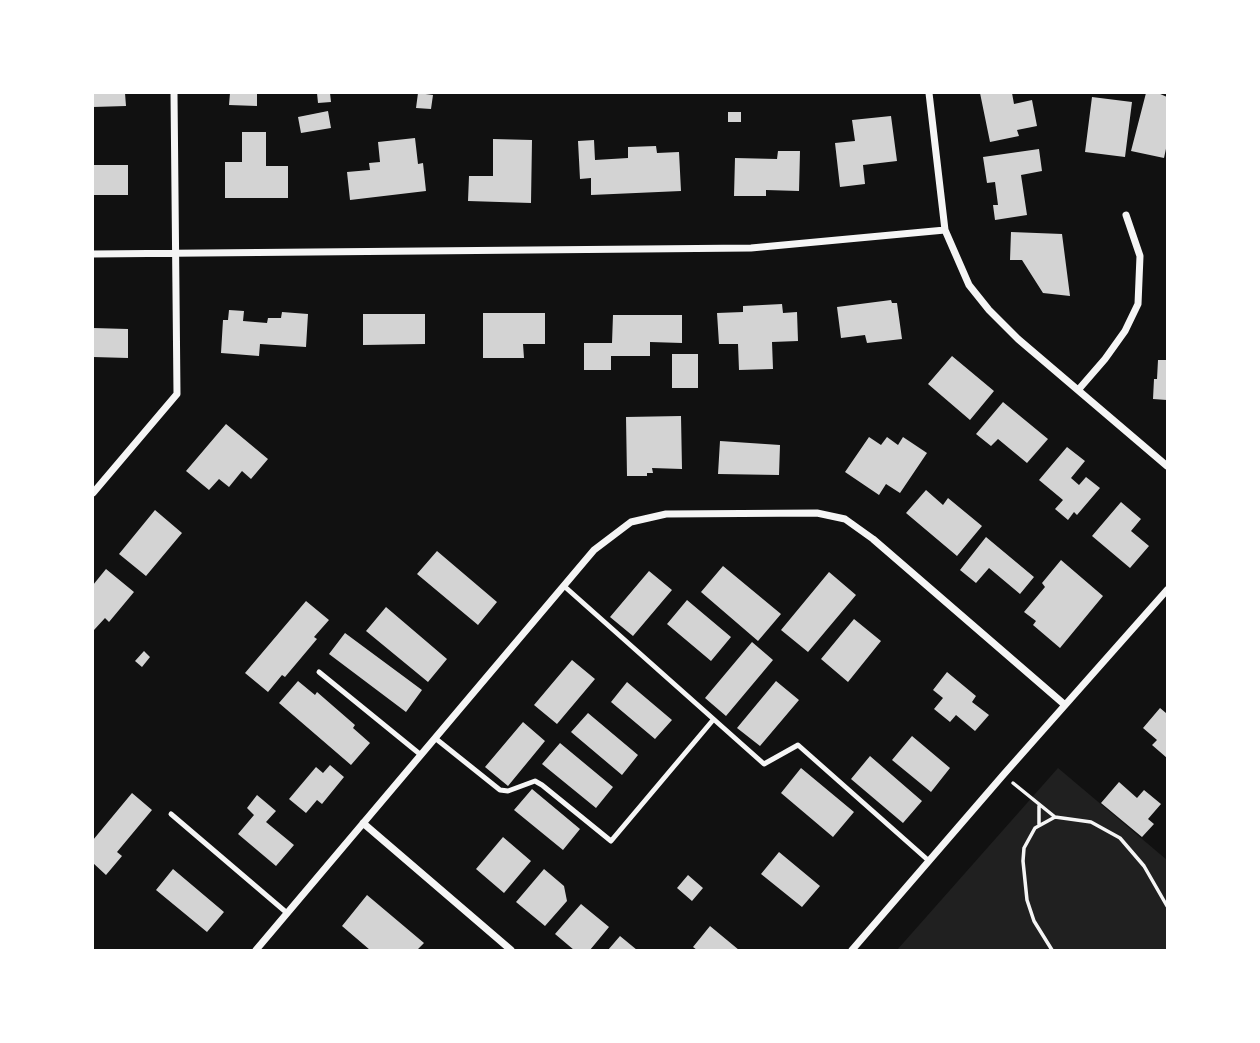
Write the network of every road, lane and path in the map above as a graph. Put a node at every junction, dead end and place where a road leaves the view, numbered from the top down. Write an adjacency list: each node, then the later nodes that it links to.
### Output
1 (174, 93): 5 (street)
2 (929, 93): 4 (street)
3 (1126, 215): 7 (street)
4 (945, 230): 5 (street); 7 (street)
5 (176, 253): 6 (street); 9 (street)
6 (93, 254)
7 (1079, 389): 8 (street)
8 (1167, 466)
9 (93, 493)
10 (564, 586): 13 (street); 14 (lane); 15 (street)
11 (1167, 590): 13 (street)
12 (319, 672): 16 (lane)
13 (1065, 705): 17 (street)
14 (713, 720): 15 (lane); 23 (lane)
15 (435, 738): 16 (street)
16 (421, 755): 21 (street)
17 (1004, 774): 18 (path); 23 (street)
18 (1039, 806): 20 (path); 22 (path)
19 (171, 814): 25 (lane)
20 (1055, 817): 22 (path); 24 (path)
21 (363, 823): 25 (street); 27 (street)
22 (1039, 824): 29 (path)
23 (929, 861): 28 (street)
24 (1167, 906)
25 (287, 914): 26 (street)
26 (256, 950)
27 (511, 950)
28 (852, 950)
29 (1052, 950)

